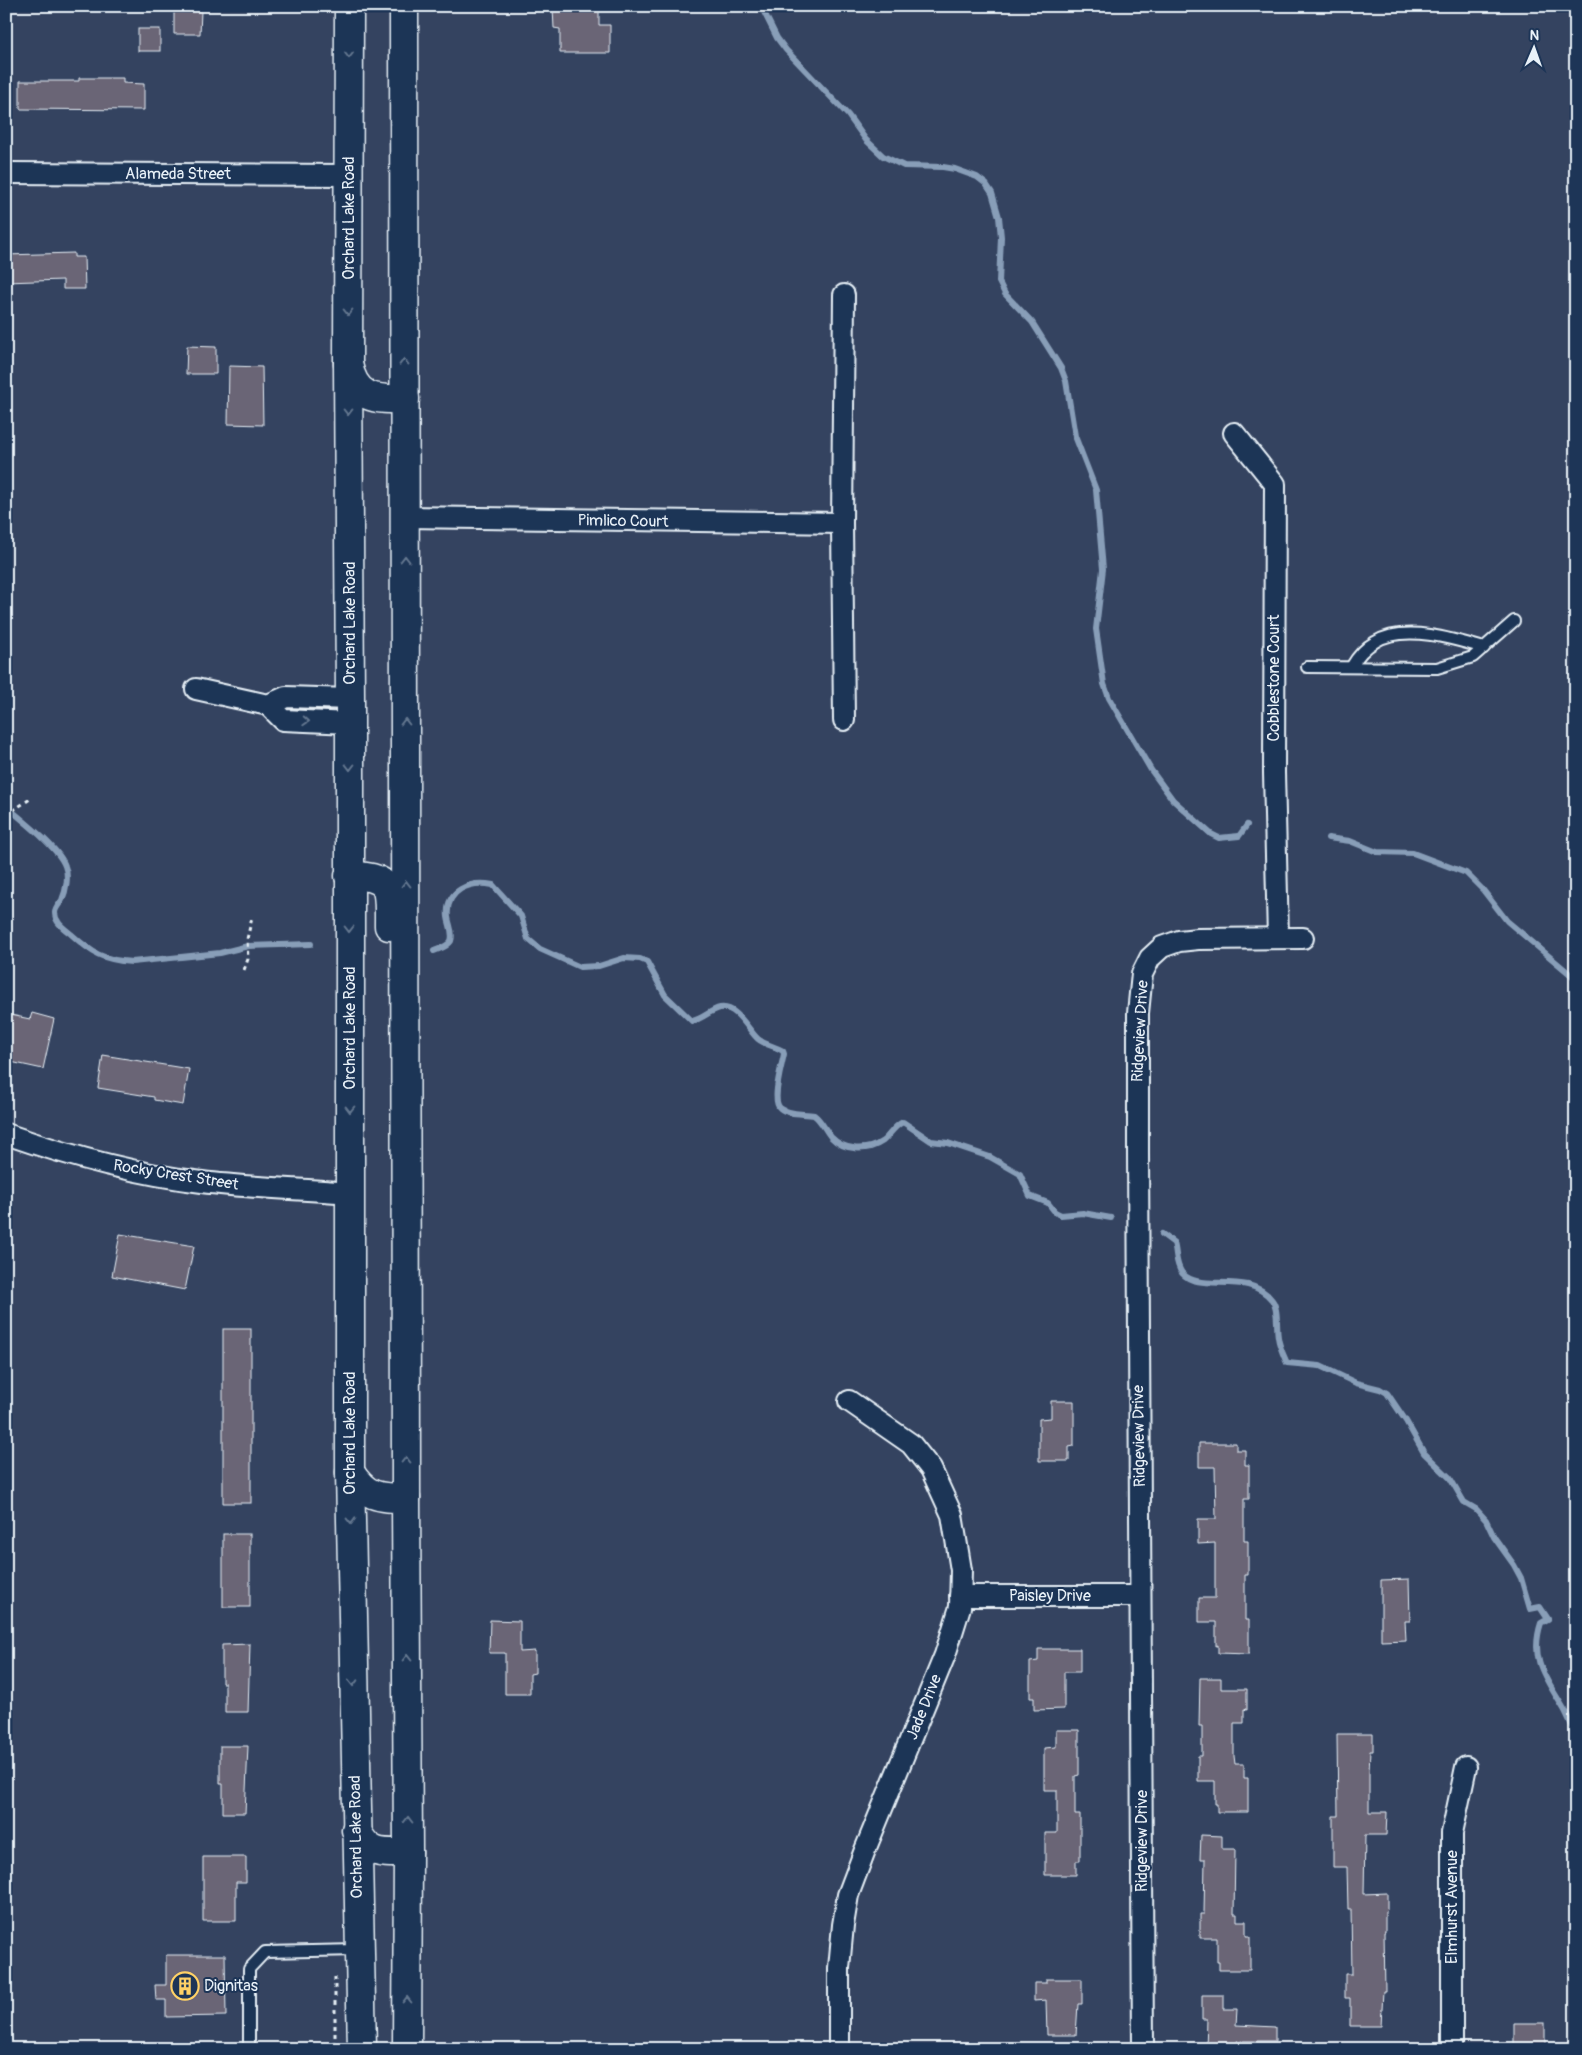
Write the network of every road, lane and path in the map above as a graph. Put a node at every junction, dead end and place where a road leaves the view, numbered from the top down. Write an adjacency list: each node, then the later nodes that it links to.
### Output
1 (349, 6): 6 (main road, Orchard Lake Road, one-way to 6)
2 (386, 6): 4 (main road)
3 (404, 6): 4 (main road)
4 (404, 117): 9 (main road, one-way to 4)
5 (6, 173): 6 (street, Alameda Street)
6 (349, 175): 8 (main road, Orchard Lake Road, one-way to 8)
7 (844, 295): 12 (street)
8 (348, 363): 9 (main road); 18 (main road, Orchard Lake Road, one-way to 18)
9 (405, 399): 11 (main road)
10 (1234, 433): 24 (street, Cobblestone Court)
11 (405, 517): 12 (street, Pimlico Court); 27 (main road, one-way to 11)
12 (842, 524): 19 (street)
13 (1514, 621): 14 (lane)
14 (1484, 648): 16 (lane); 16 (lane)
15 (1307, 666): 16 (lane)
16 (1351, 667)
17 (196, 689): 18 (street)
18 (350, 711): 22 (main road, Orchard Lake Road, one-way to 22)
19 (844, 720)
20 (30, 799): 21 (path)
21 (8, 815)
22 (349, 876): 27 (main road); 29 (main road, Orchard Lake Road, one-way to 29)
23 (252, 918): 26 (path)
24 (1278, 938): 25 (street, Ridgeview Drive); 34 (street, Ridgeview Drive)
25 (1303, 938)
26 (244, 970)
27 (406, 1073): 32 (main road, one-way to 27)
28 (6, 1134): 29 (street, Rocky Crest Street)
29 (350, 1193): 31 (main road, Orchard Lake Road)
30 (849, 1401): 33 (street, Jade Drive)
31 (350, 1472): 32 (main road); 36 (main road, Orchard Lake Road, one-way to 36)
32 (406, 1498): 37 (main road, one-way to 32)
33 (960, 1596): 34 (street, Paisley Drive); 42 (street, Jade Drive)
34 (1140, 1596): 43 (street, Ridgeview Drive)
35 (1466, 1767): 44 (street, Elmhurst Avenue)
36 (356, 1830): 37 (main road); 38 (main road, Orchard Lake Road)
37 (408, 1853): 41 (main road, one-way to 37)
38 (359, 1950): 39 (lane); 40 (main road, Orchard Lake Road)
39 (249, 2049)
40 (362, 2049)
41 (407, 2049)
42 (839, 2049)
43 (1143, 2049)
44 (1452, 2049)

